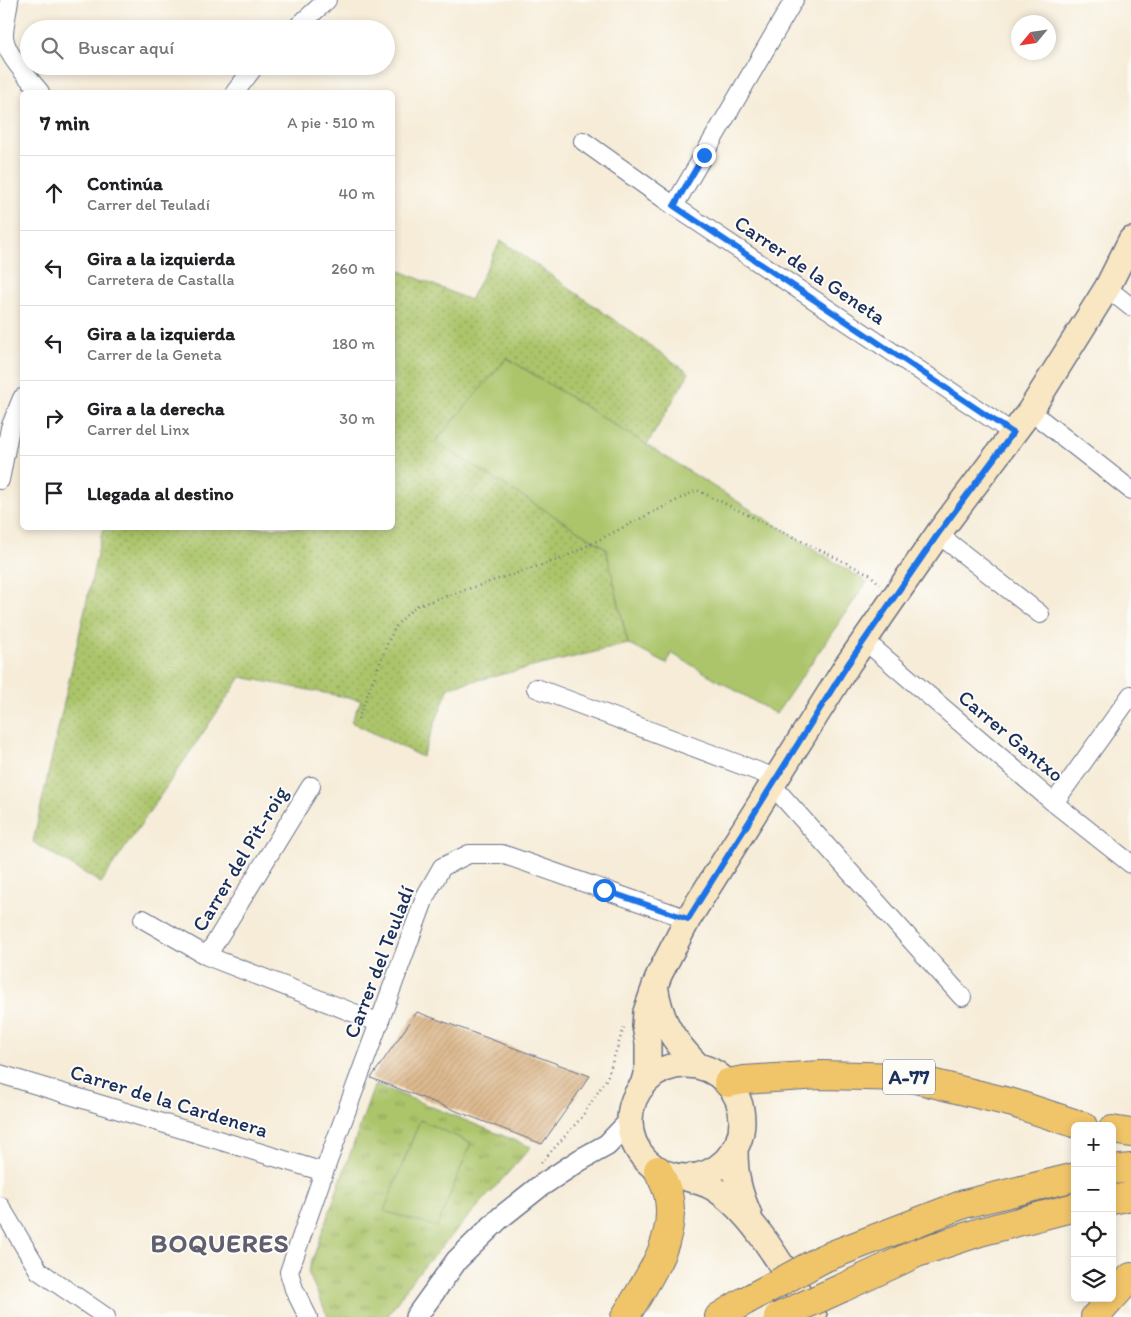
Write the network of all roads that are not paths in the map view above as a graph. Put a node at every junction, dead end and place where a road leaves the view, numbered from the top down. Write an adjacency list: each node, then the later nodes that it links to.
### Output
1 (9, 0): 5 (street)
2 (327, 0): 4 (street)
3 (794, 0): 11 (street)
4 (305, 20)
5 (20, 66)
6 (27, 75): 8 (street)
7 (248, 75): 9 (street)
8 (38, 90)
9 (237, 90)
10 (583, 141): 11 (street, Carrer de la Geneta)
11 (674, 206): 17 (street, Carrer de la Geneta)
12 (1131, 240): 13 (main road)
13 (1107, 288): 14 (street); 16 (main road)
14 (1131, 307)
15 (20, 403): 18 (street)
16 (1030, 411): 17 (main road); 19 (street)
17 (1013, 433): 20 (main road)
18 (0, 480)
19 (1131, 490)
20 (938, 534): 21 (street); 22 (main road)
21 (1040, 614)
22 (864, 640): 25 (main road); 27 (street, Carrer Gantxo)
23 (536, 688): 25 (street)
24 (1131, 695): 27 (street)
25 (772, 785): 30 (main road); 33 (street)
26 (311, 786): 31 (street, Carrer del Pit-roig)
27 (1054, 803): 28 (street, Carrer Gantxo)
28 (1131, 864)
29 (143, 919): 31 (street, Carrer del Pit-roig)
30 (688, 919): 32 (main road); 34 (street, Carrer del Teuladí)
31 (207, 956): 34 (street, Carrer del Pit-roig)
32 (657, 980): 35 (main road); 38 (main road)
33 (962, 997)
34 (380, 1023): 47 (street, Carrer del Teuladí)
35 (696, 1065): 37 (main road); 38 (main road)
36 (0, 1074): 47 (street, Carrer de la Cardenera)
37 (728, 1083): 39 (highway, A-77); 43 (main road)
38 (643, 1085): 40 (main road)
39 (1071, 1122)
40 (632, 1131): 45 (main road); 59 (street)
41 (1116, 1131): 42 (highway)
42 (1131, 1133)
43 (735, 1150): 48 (main road); 54 (main road)
44 (1131, 1168): 46 (highway)
45 (658, 1170): 48 (main road); 60 (highway)
46 (1116, 1170)
47 (324, 1172): 58 (street, Carrer del Teuladí)
48 (686, 1178): 54 (main road)
49 (1071, 1178): 61 (highway, bridge)
50 (1131, 1196): 51 (highway)
51 (1116, 1199)
52 (0, 1206): 57 (street)
53 (1071, 1208): 62 (highway, bridge)
54 (753, 1224): 63 (main road)
55 (1131, 1277): 56 (highway)
56 (1105, 1307)
57 (106, 1317)
58 (308, 1317)
59 (416, 1317)
60 (625, 1317)
61 (719, 1317)
62 (778, 1317)
63 (814, 1317)

